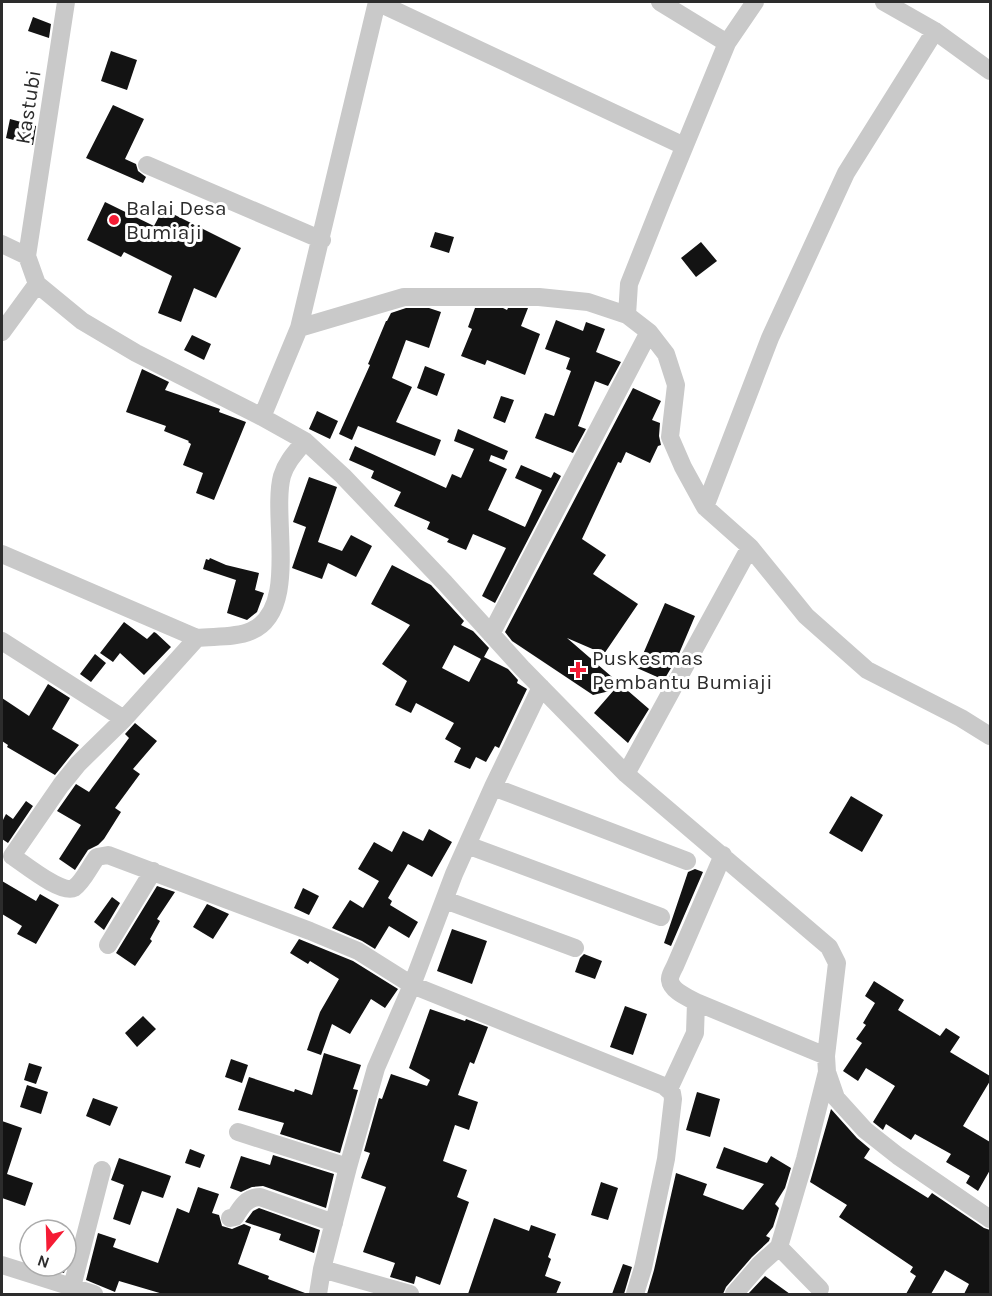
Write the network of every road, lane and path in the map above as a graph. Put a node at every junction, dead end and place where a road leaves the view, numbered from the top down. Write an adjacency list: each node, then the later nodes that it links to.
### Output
1 (66, 2): 12 (street, Kastubi)
2 (660, 2): 6 (street)
3 (755, 2): 6 (street)
4 (884, 2): 5 (street)
5 (935, 31): 7 (street); 20 (street)
6 (727, 43): 8 (street)
7 (990, 71)
8 (684, 146): 10 (street); 14 (street)
9 (147, 165): 10 (street)
10 (321, 240): 15 (street)
11 (2, 244): 12 (street)
12 (27, 255): 13 (street)
13 (37, 284): 16 (street); 18 (street)
14 (627, 315): 15 (street); 17 (street)
15 (299, 328): 18 (street)
16 (2, 332)
17 (649, 332): 20 (street); 23 (street)
18 (262, 417): 19 (street)
19 (304, 441): 23 (street); 24 (street)
20 (705, 507): 21 (street)
21 (750, 547): 28 (street); 29 (street)
22 (2, 554): 24 (street)
23 (491, 634): 26 (street)
24 (197, 638): 27 (street)
25 (2, 641): 27 (street)
26 (541, 687): 29 (street); 30 (street)
27 (124, 719): 33 (street)
28 (990, 736)
29 (626, 774): 32 (street)
30 (493, 787): 31 (street); 34 (street)
31 (467, 845): 36 (street); 37 (street)
32 (723, 855): 41 (street); 42 (street)
33 (5, 858): 35 (street)
34 (687, 861)
35 (153, 871): 38 (street); 40 (street)
36 (444, 900): 39 (street); 40 (street)
37 (661, 917)
38 (108, 945)
39 (575, 948)
40 (412, 985): 43 (street); 45 (street)
41 (696, 1002): 42 (street); 43 (street)
42 (826, 1064): 48 (street); 50 (street)
43 (669, 1089): 58 (street)
44 (238, 1132): 45 (street)
45 (348, 1167): 49 (street)
46 (102, 1170): 53 (street)
47 (230, 1218): 49 (street)
48 (990, 1219)
49 (334, 1223): 52 (street)
50 (778, 1247): 54 (street); 59 (street)
51 (2, 1265): 53 (street)
52 (322, 1269): 56 (street); 57 (street)
53 (72, 1287): 55 (street)
54 (820, 1289)
55 (94, 1294)
56 (318, 1294)
57 (410, 1294)
58 (635, 1294)
59 (734, 1294)

